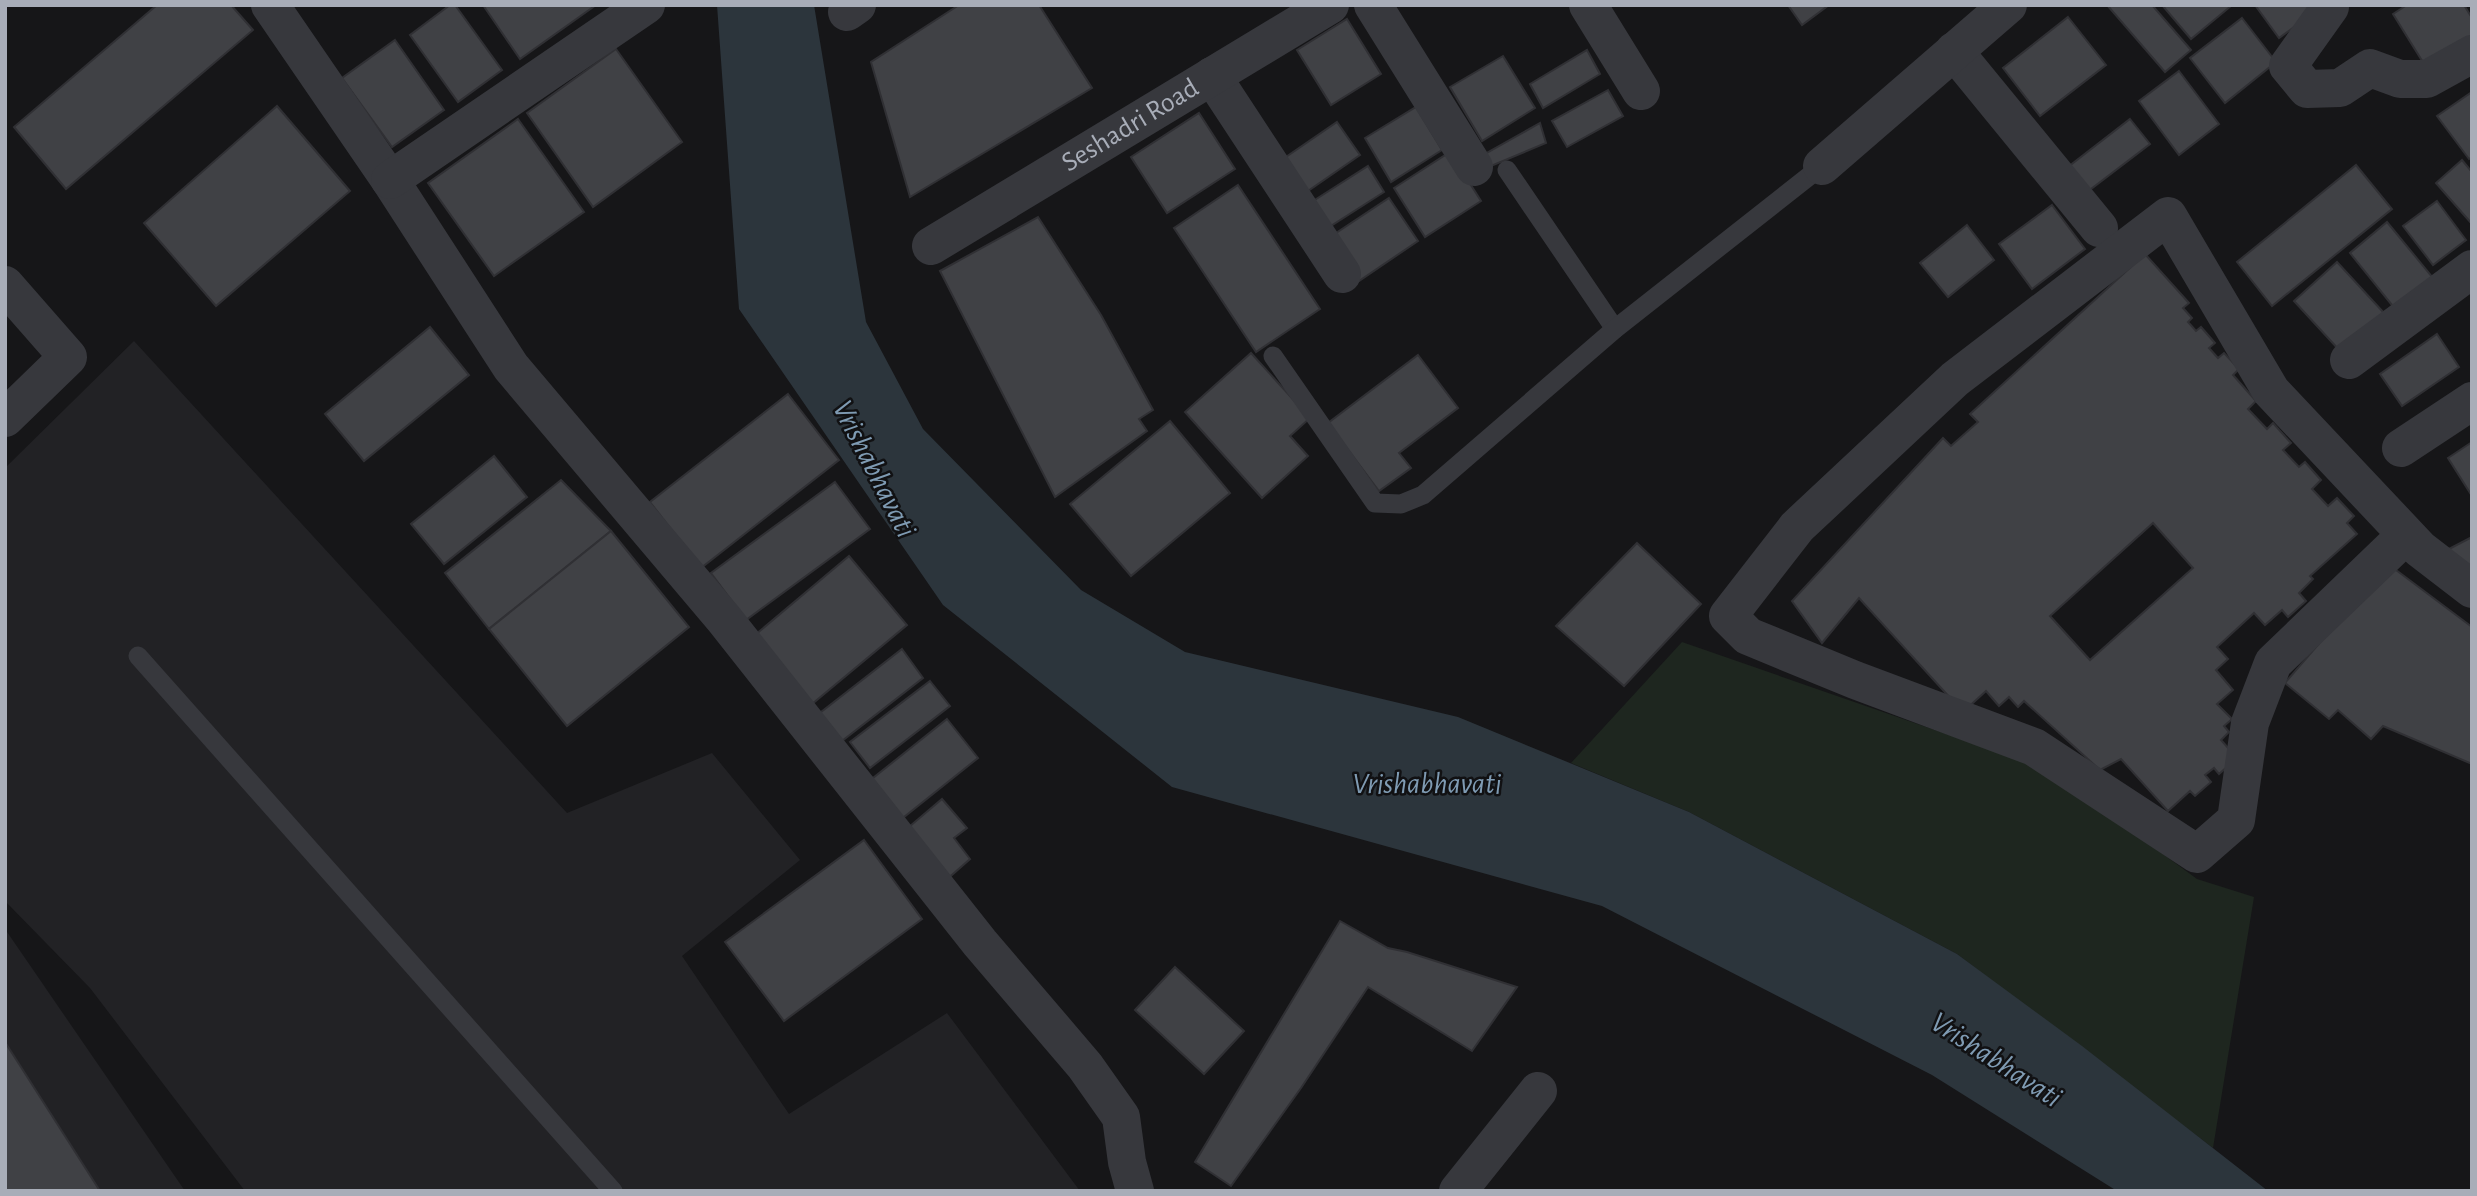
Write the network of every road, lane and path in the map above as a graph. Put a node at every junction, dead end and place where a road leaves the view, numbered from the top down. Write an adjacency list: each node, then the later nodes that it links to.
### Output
1 (270, 5): 14 (street)
2 (646, 5): 14 (street)
3 (1330, 5): 10 (street, Seshadri Road)
4 (1373, 5): 13 (street)
5 (1588, 5): 11 (street)
6 (2008, 5): 8 (street)
7 (2330, 7): 9 (street)
8 (1954, 51): 12 (street); 15 (street)
9 (2472, 54)
10 (1212, 76): 16 (street, Seshadri Road); 18 (street)
11 (1641, 91)
12 (1822, 166): 20 (lane)
13 (1490, 169): 20 (lane)
14 (390, 180): 31 (street)
15 (2099, 228)
16 (931, 246)
17 (2472, 269): 22 (street)
18 (1342, 274)
19 (5, 285): 24 (street)
20 (1615, 329): 21 (lane)
21 (1273, 356)
22 (2349, 360)
23 (2472, 401): 25 (street)
24 (5, 418)
25 (2401, 448)
26 (2406, 535): 26 (street); 27 (street)
27 (2472, 589)
28 (138, 656): 30 (lane)
29 (1538, 1091): 32 (street)
30 (613, 1191)
31 (1135, 1191)
32 (1458, 1191)

